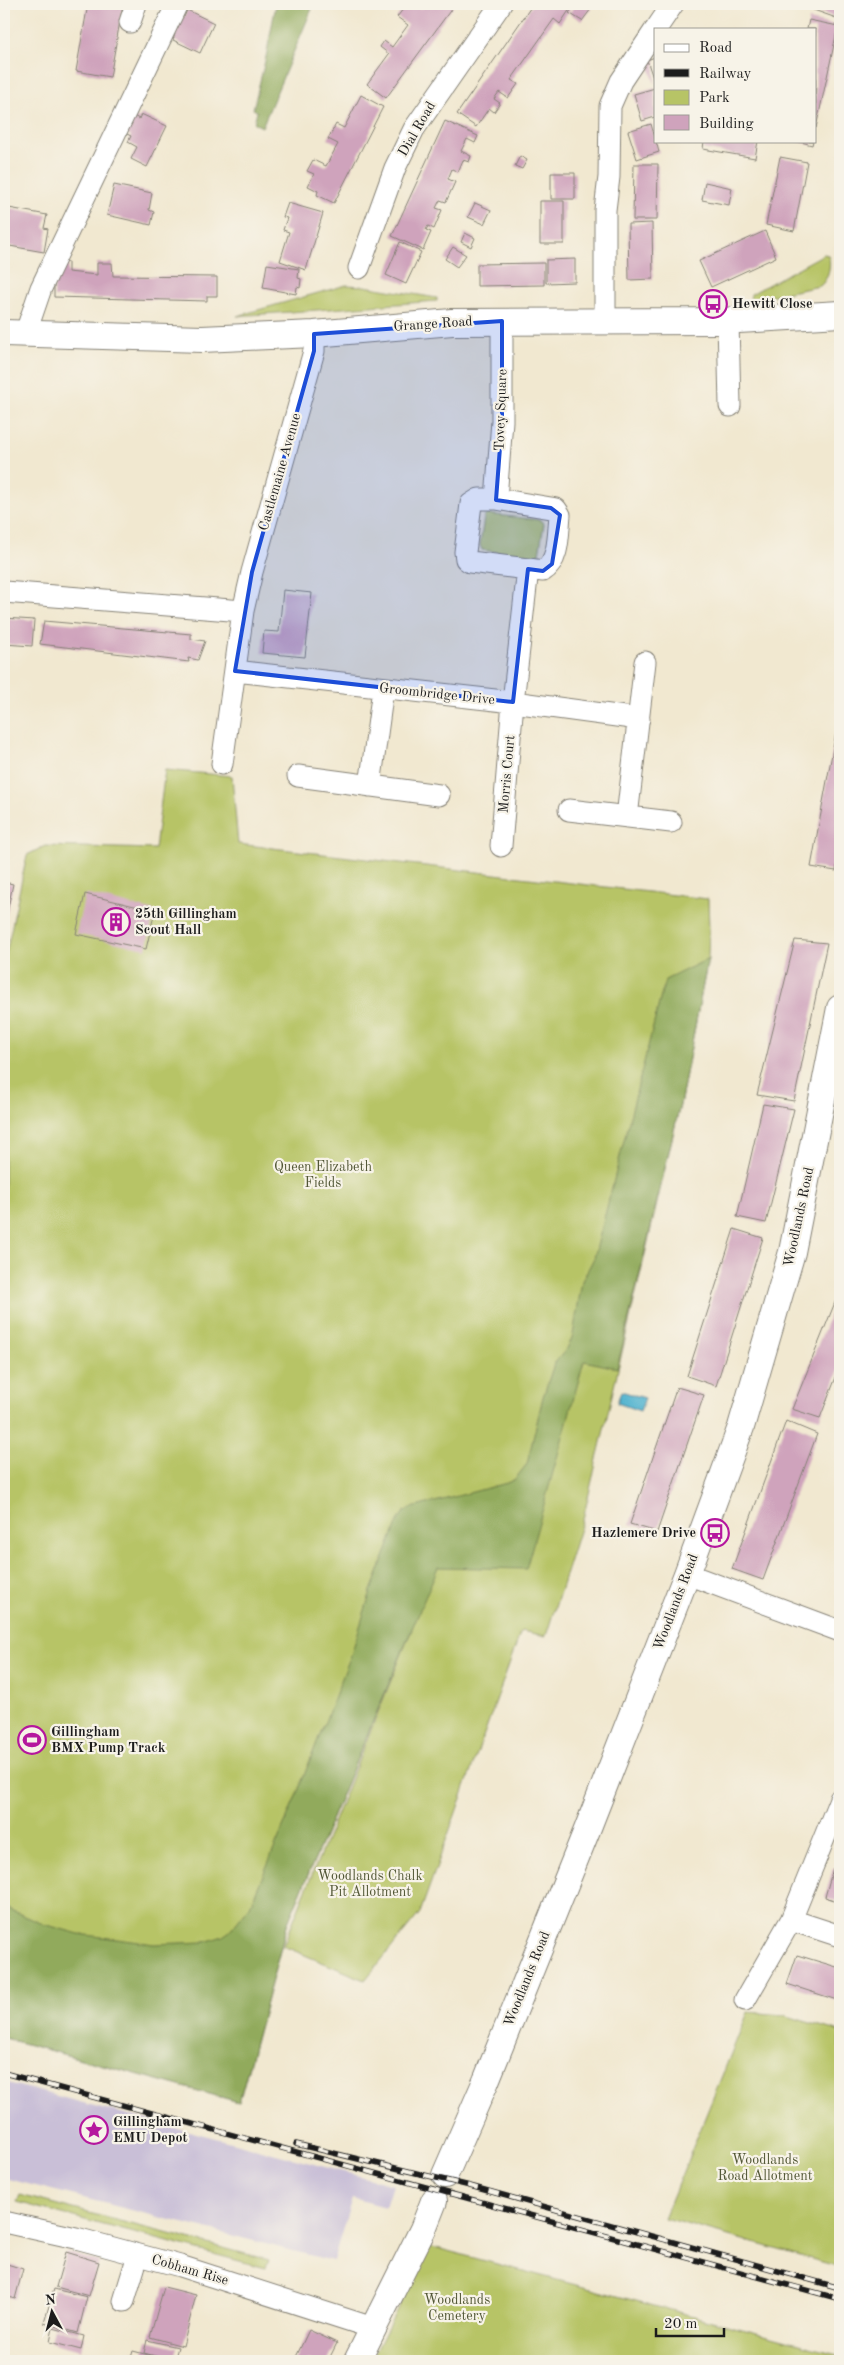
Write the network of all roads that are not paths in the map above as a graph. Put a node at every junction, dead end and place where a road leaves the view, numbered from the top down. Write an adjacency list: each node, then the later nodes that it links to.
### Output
1 (177, 4): 11 (street, Grange Road)
2 (501, 4): 6 (street, Dial Road)
3 (673, 4): 4 (street)
4 (657, 28)
5 (654, 32): 10 (street)
6 (358, 268)
7 (840, 314): 9 (street, Grange Road)
8 (502, 321): 10 (street, Grange Road); 12 (street, Grange Road); 14 (street, Tovey Square)
9 (728, 321): 10 (street, Grange Road); 13 (street)
10 (606, 322)
11 (14, 334): 12 (street, Grange Road)
12 (314, 334): 17 (street, Castlemaine Avenue)
13 (730, 406)
14 (496, 500): 15 (street); 15 (street)
15 (528, 570): 21 (street)
16 (4, 592): 17 (street)
17 (243, 611): 19 (street, Castlemaine Avenue)
18 (645, 662): 22 (street)
19 (235, 672): 20 (street, Groombridge Drive); 23 (street, Castlemaine Avenue)
20 (383, 688): 21 (street, Groombridge Drive); 25 (street)
21 (512, 702): 22 (street, Groombridge Drive); 30 (street, Morris Court)
22 (639, 719): 28 (street)
23 (222, 764)
24 (298, 776): 25 (street)
25 (370, 786): 26 (street)
26 (439, 795)
27 (568, 810): 28 (street)
28 (627, 817): 29 (street)
29 (671, 822)
30 (501, 846)
31 (840, 1008): 32 (street, Woodlands Road)
32 (687, 1574): 33 (street); 38 (street, Woodlands Road)
33 (840, 1631)
34 (840, 1799): 35 (street)
35 (792, 1920): 36 (street); 37 (street)
36 (840, 1936)
37 (745, 2000)
38 (445, 2175)
39 (434, 2201): 43 (street)
40 (4, 2222): 41 (street, Cobham Rise)
41 (138, 2255): 42 (street); 43 (street, Cobham Rise)
42 (124, 2301)
43 (373, 2328): 44 (street)
44 (357, 2361)

